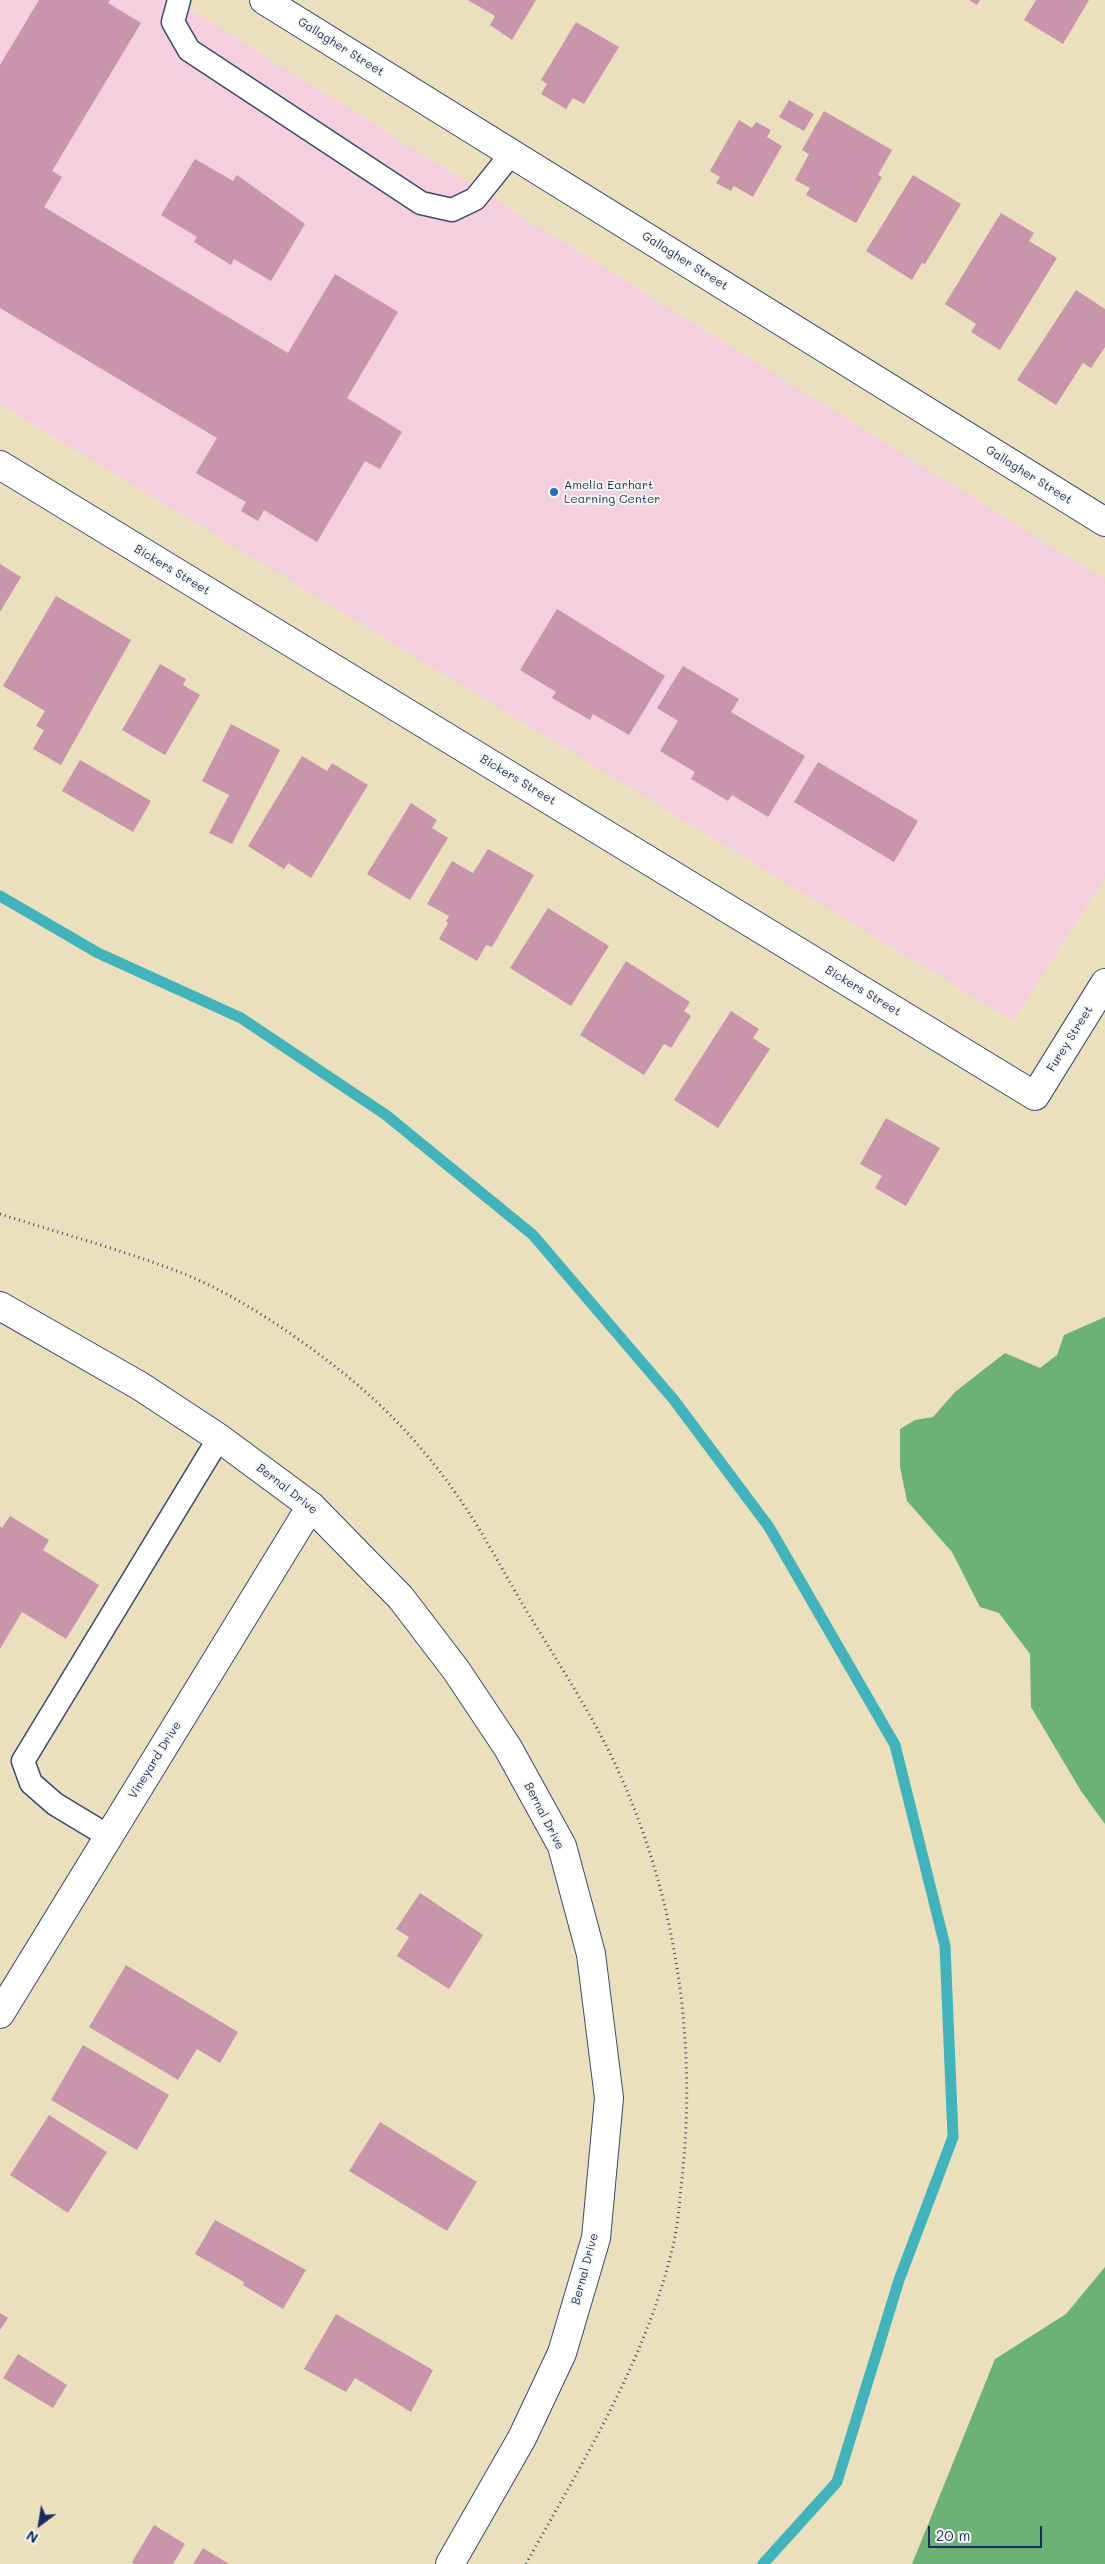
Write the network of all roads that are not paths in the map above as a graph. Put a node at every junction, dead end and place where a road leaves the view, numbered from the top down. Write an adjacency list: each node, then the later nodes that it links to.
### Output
1 (179, 0): 3 (lane)
2 (264, 0): 3 (street, Gallagher Street)
3 (512, 153): 5 (street, Gallagher Street)
4 (0, 465): 7 (street, Bickers Street)
5 (1105, 522)
6 (1105, 983): 7 (street, Furey Street)
7 (1035, 1096)
8 (0, 1306): 9 (street, Bernal Drive)
9 (219, 1438): 10 (street, Bernal Drive); 11 (lane)
10 (312, 1506): 11 (street, Vineyard Drive); 13 (street, Bernal Drive)
11 (108, 1836): 12 (street, Vineyard Drive)
12 (0, 2014)
13 (450, 2564)

